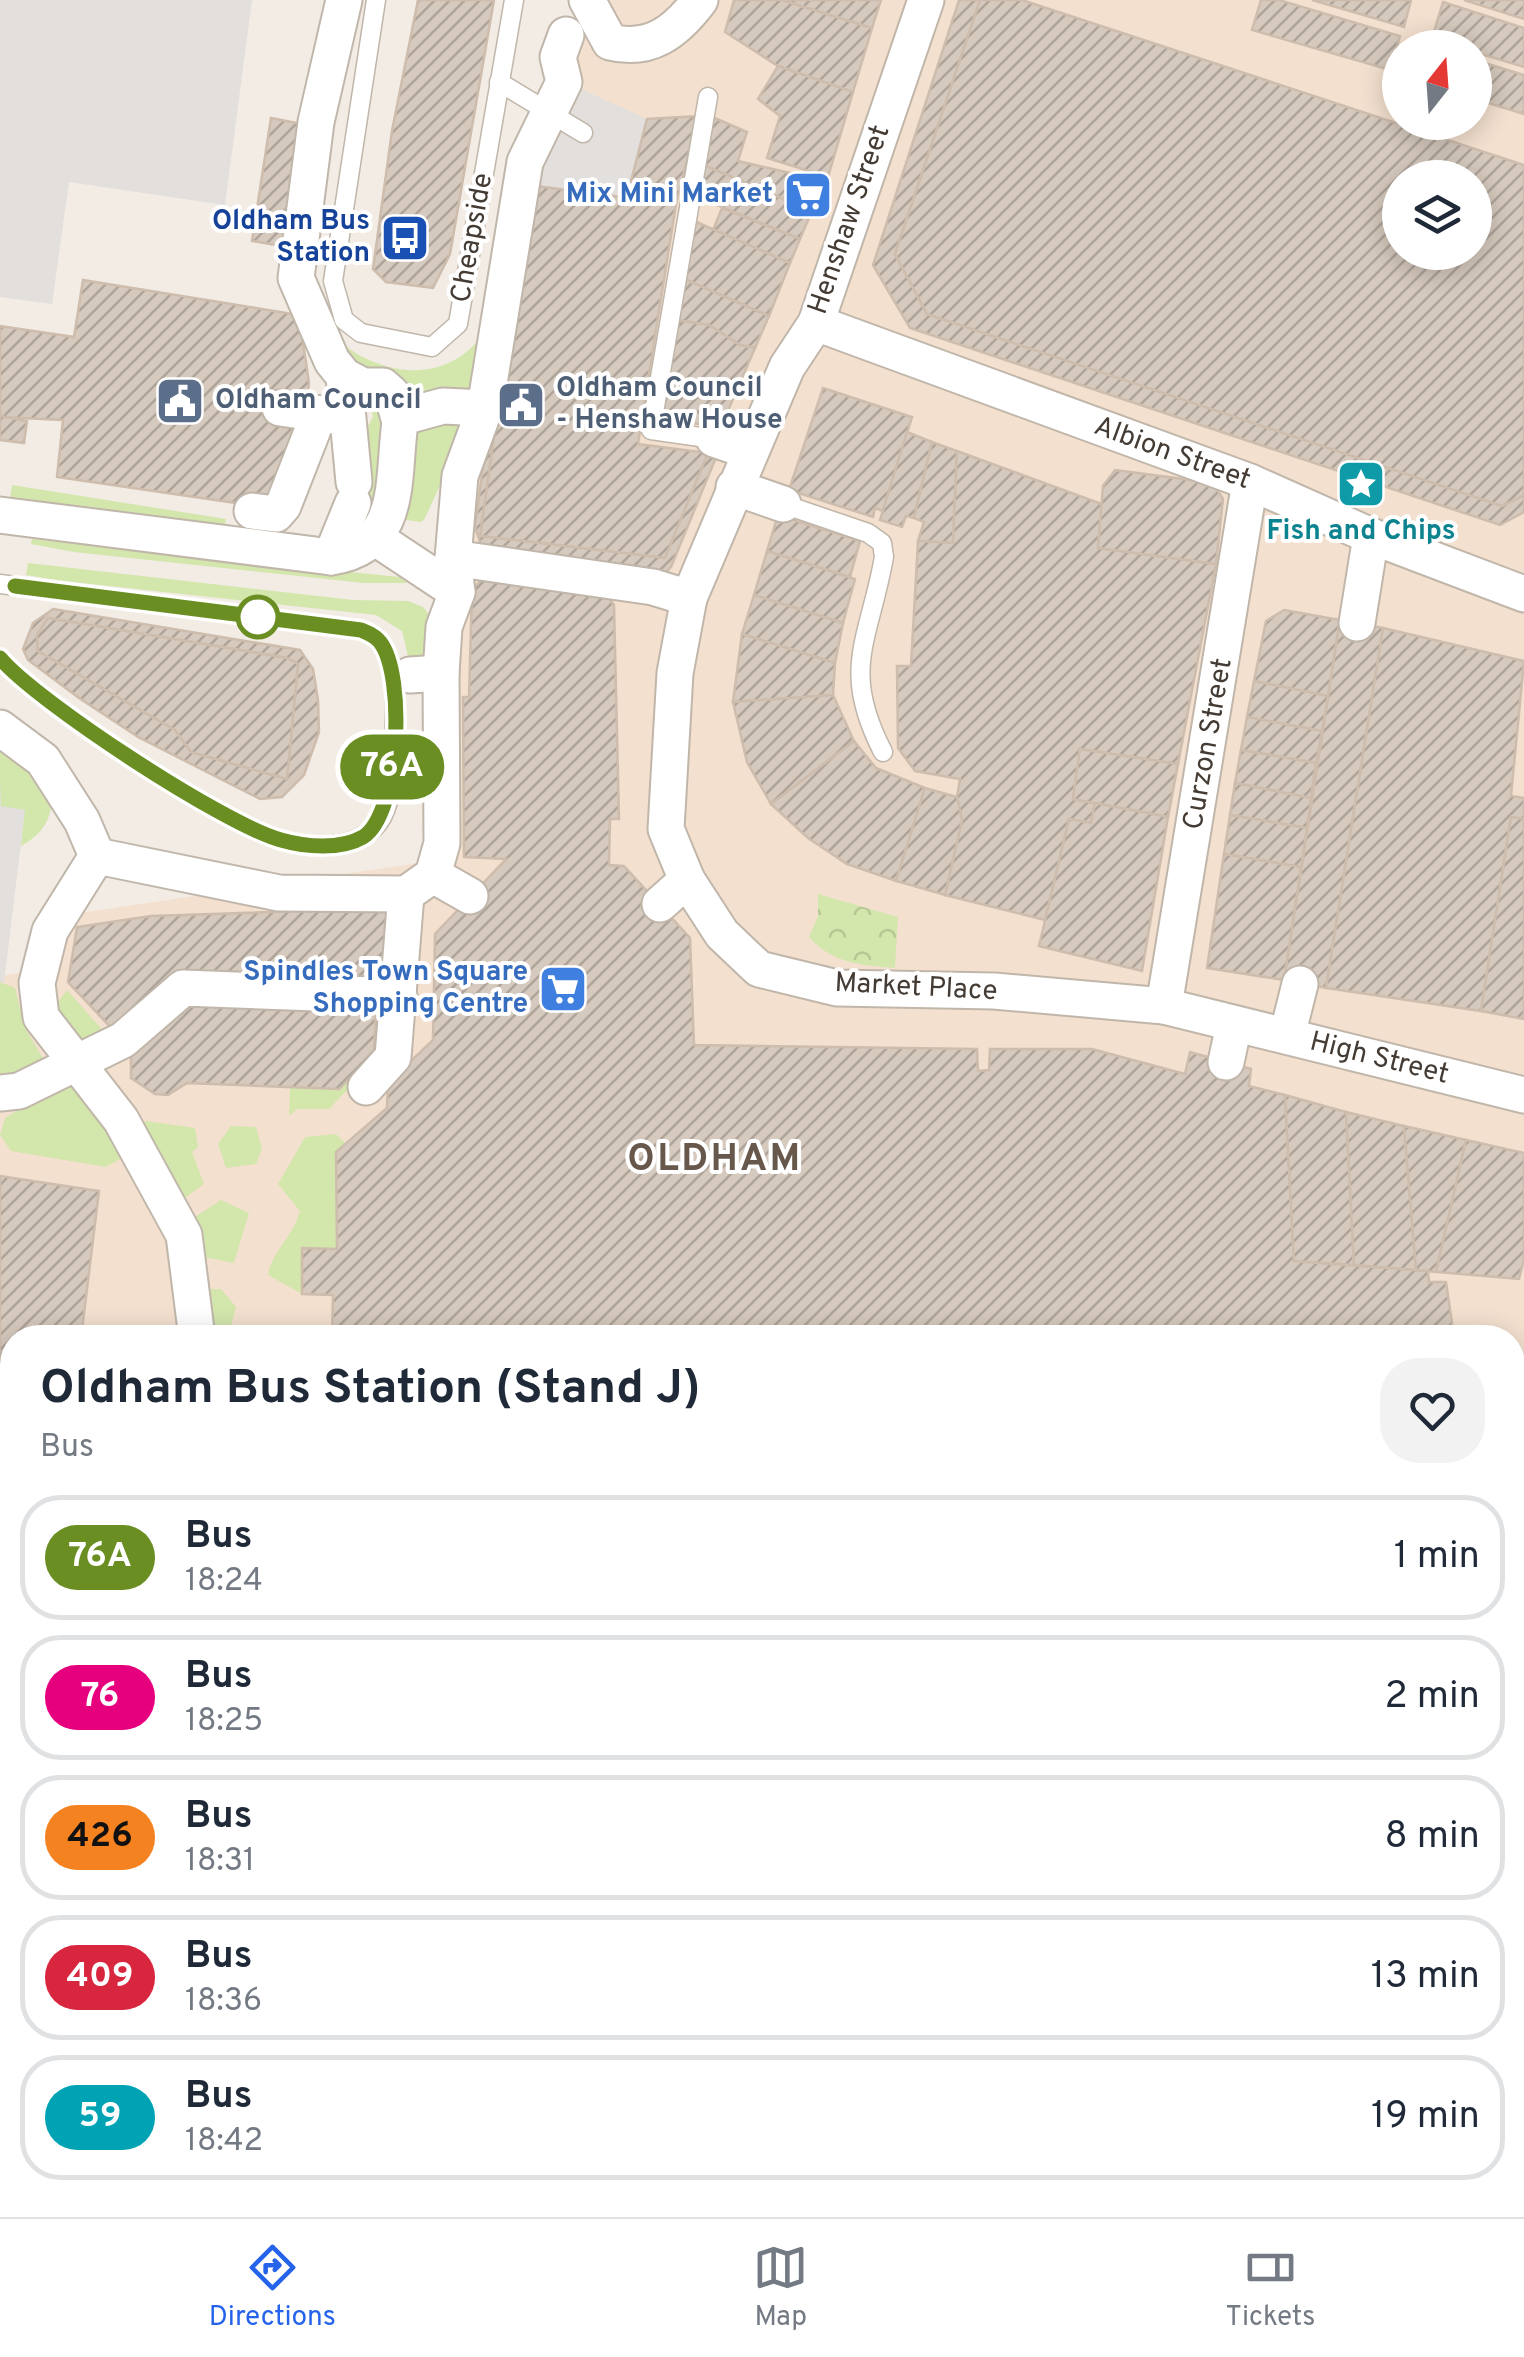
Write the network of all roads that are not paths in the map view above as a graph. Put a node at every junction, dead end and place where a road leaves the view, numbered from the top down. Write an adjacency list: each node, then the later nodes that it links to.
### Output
1 (344, 0): 13 (street)
2 (376, 0): 8 (lane, Cheapside)
3 (514, 0): 8 (lane, Cheapside)
4 (588, 0): 5 (street)
5 (700, 0)
6 (926, 0): 12 (street, Henshaw Street)
7 (566, 36): 10 (street)
8 (499, 82): 10 (lane)
9 (708, 97): 18 (lane)
10 (550, 113): 11 (lane); 15 (street)
11 (583, 133)
12 (816, 323): 19 (street, Henshaw Street); 20 (street, Albion Street)
13 (344, 376): 16 (street); 17 (street)
14 (280, 408): 16 (street)
15 (486, 408): 17 (street); 28 (street)
16 (333, 416): 24 (street); 27 (street)
17 (399, 418): 26 (street)
18 (714, 439): 19 (street)
19 (749, 451): 21 (street, Henshaw Street)
20 (1250, 482): 25 (street, Albion Street); 43 (street, Curzon Street)
21 (734, 487): 22 (street); 31 (street, Henshaw Street)
22 (783, 504): 35 (lane)
23 (0, 515): 24 (street)
24 (254, 525): 27 (street)
25 (1371, 536): 29 (street, Albion Street); 32 (street)
26 (377, 540): 27 (street); 28 (street)
27 (331, 558)
28 (455, 575): 31 (street); 38 (street)
29 (1516, 582)
30 (0, 584): 33 (lane)
31 (688, 598): 37 (street, Market Place)
32 (1357, 623)
33 (0, 658)
34 (0, 728): 36 (street)
35 (884, 752)
36 (97, 856): 38 (street); 47 (street)
37 (687, 880): 40 (street); 43 (street, Market Place)
38 (420, 884): 39 (street); 42 (street)
39 (470, 896)
40 (660, 904)
41 (1300, 984): 45 (street)
42 (399, 996): 47 (street); 48 (street)
43 (1164, 1006): 44 (street, Market Place)
44 (1234, 1024): 45 (street, High Street); 46 (street)
45 (1287, 1036): 50 (street, High Street)
46 (1226, 1062)
47 (76, 1063): 49 (street); 51 (street)
48 (366, 1087)
49 (0, 1093)
50 (1524, 1095)
51 (195, 1325)

